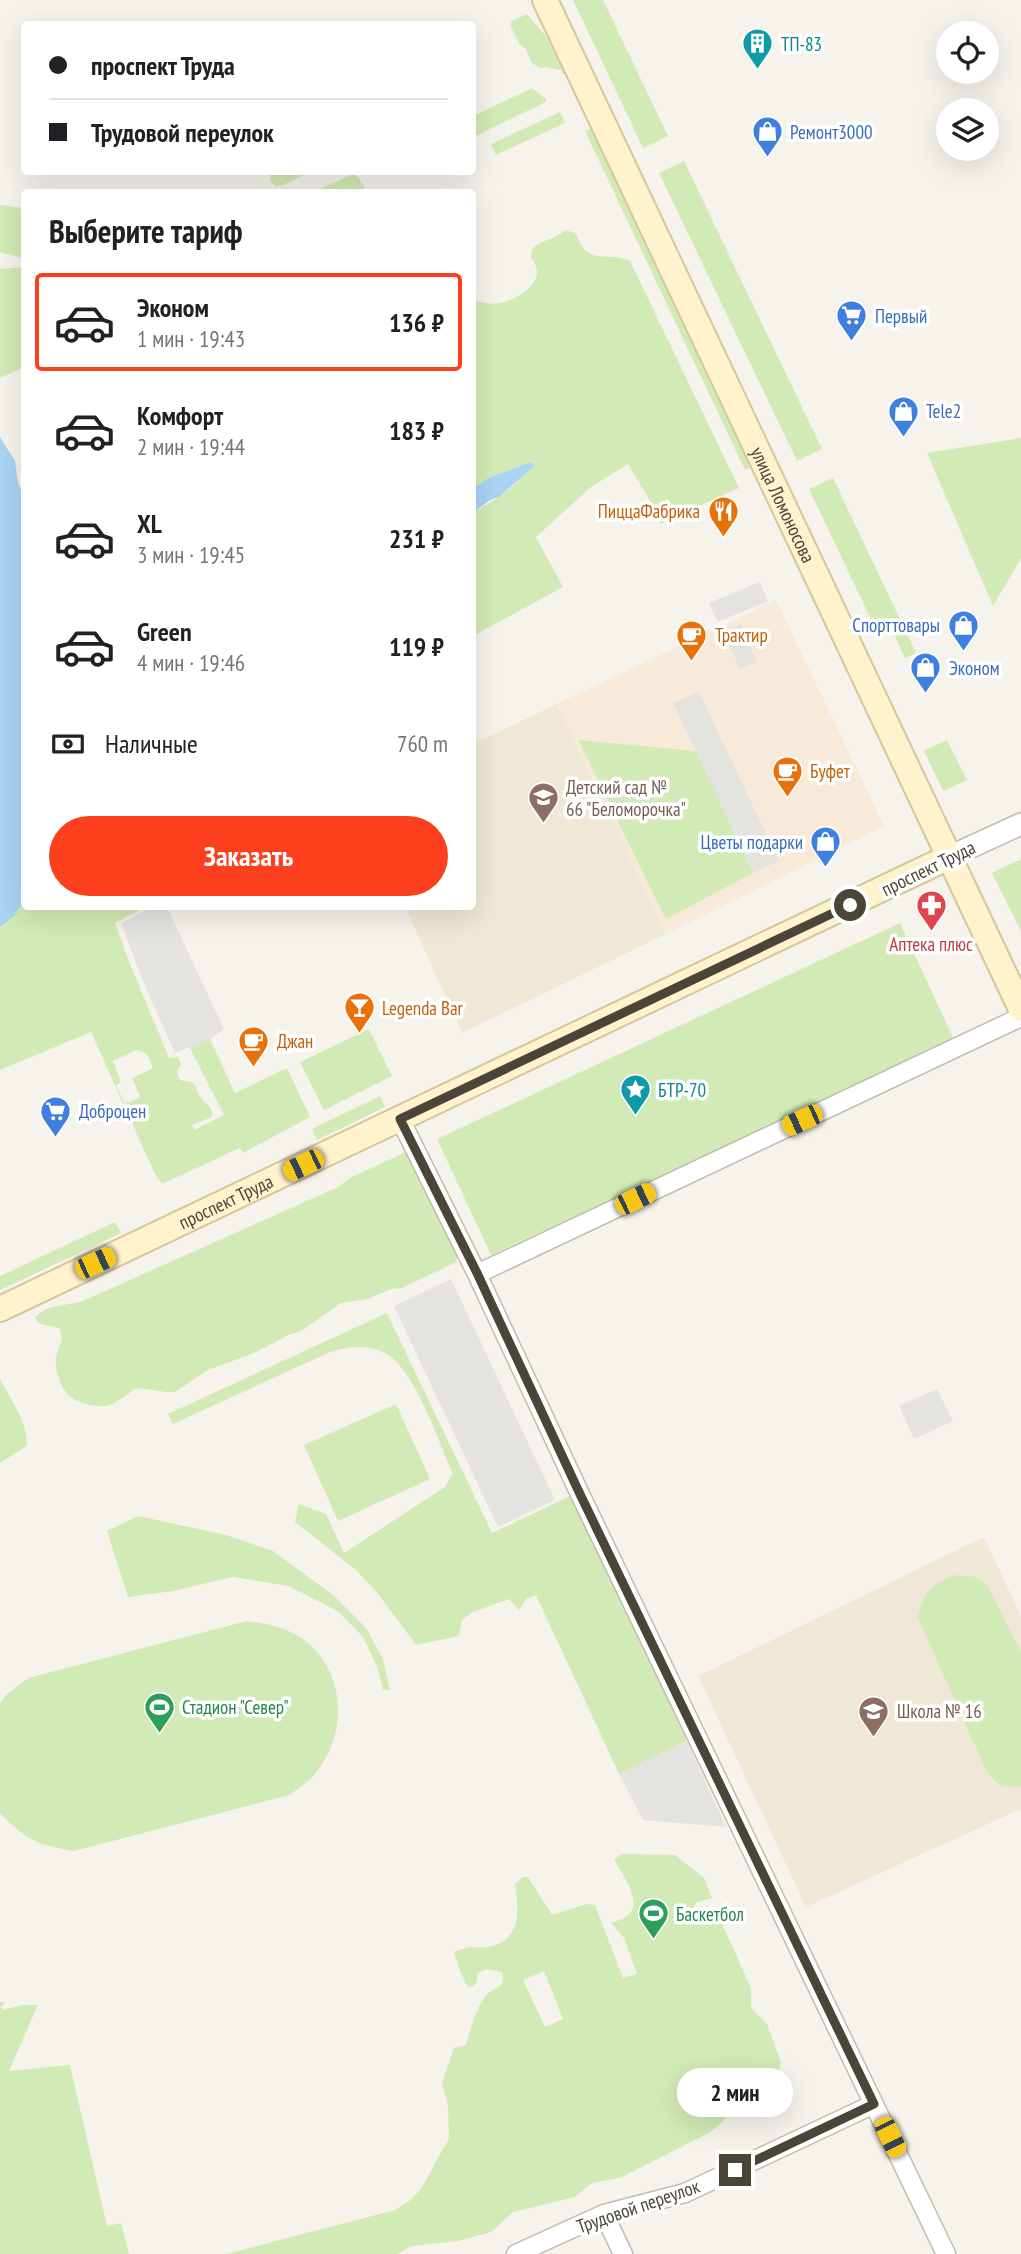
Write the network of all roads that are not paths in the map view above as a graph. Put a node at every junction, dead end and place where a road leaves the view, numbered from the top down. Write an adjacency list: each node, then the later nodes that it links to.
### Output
1 (545, 0): 3 (main road, улица Ломоносова)
2 (1021, 824): 3 (street, проспект Труда)
3 (949, 857): 4 (main road, улица Ломоносова); 6 (main road, проспект Труда)
4 (1021, 1009)
5 (1021, 1017): 7 (street)
6 (400, 1119): 7 (street); 8 (main road, проспект Труда)
7 (477, 1273): 9 (street)
8 (0, 1309)
9 (874, 2104): 10 (street, Трудовой переулок); 13 (street)
10 (604, 2214): 11 (street, Трудовой переулок); 12 (street)
11 (516, 2254)
12 (622, 2254)
13 (946, 2254)

